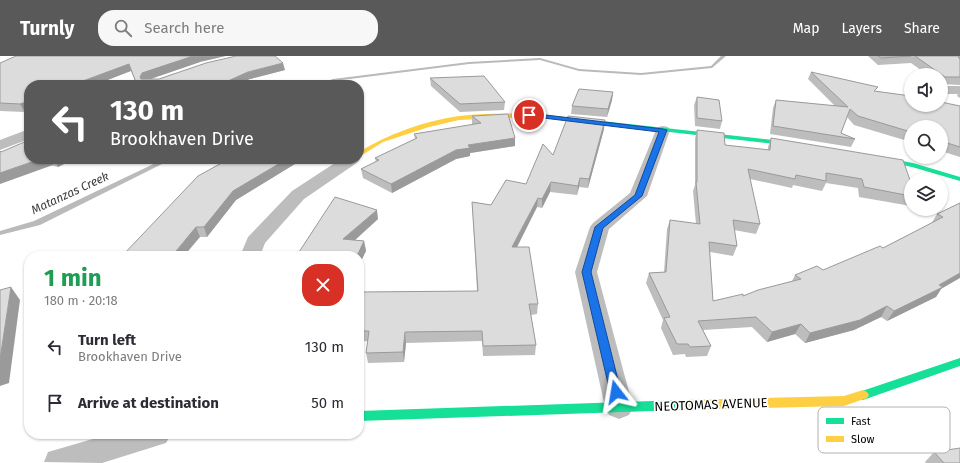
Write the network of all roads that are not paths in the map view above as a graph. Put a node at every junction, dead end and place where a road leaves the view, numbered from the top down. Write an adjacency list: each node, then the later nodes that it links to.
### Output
1 (948, 90): 2 (street)
2 (960, 90)
3 (663, 130): 6 (street); 7 (street); 13 (street)
4 (24, 136): 5 (street)
5 (0, 145)
6 (808, 146)
7 (364, 152)
8 (868, 157): 10 (street)
9 (344, 164): 11 (street)
10 (960, 179)
11 (252, 251)
12 (960, 362): 13 (street, NEOTOMAS AVENUE)
13 (619, 407): 14 (street, NEOTOMAS AVENUE)
14 (364, 416)
15 (139, 439): 16 (street)
16 (59, 462)

